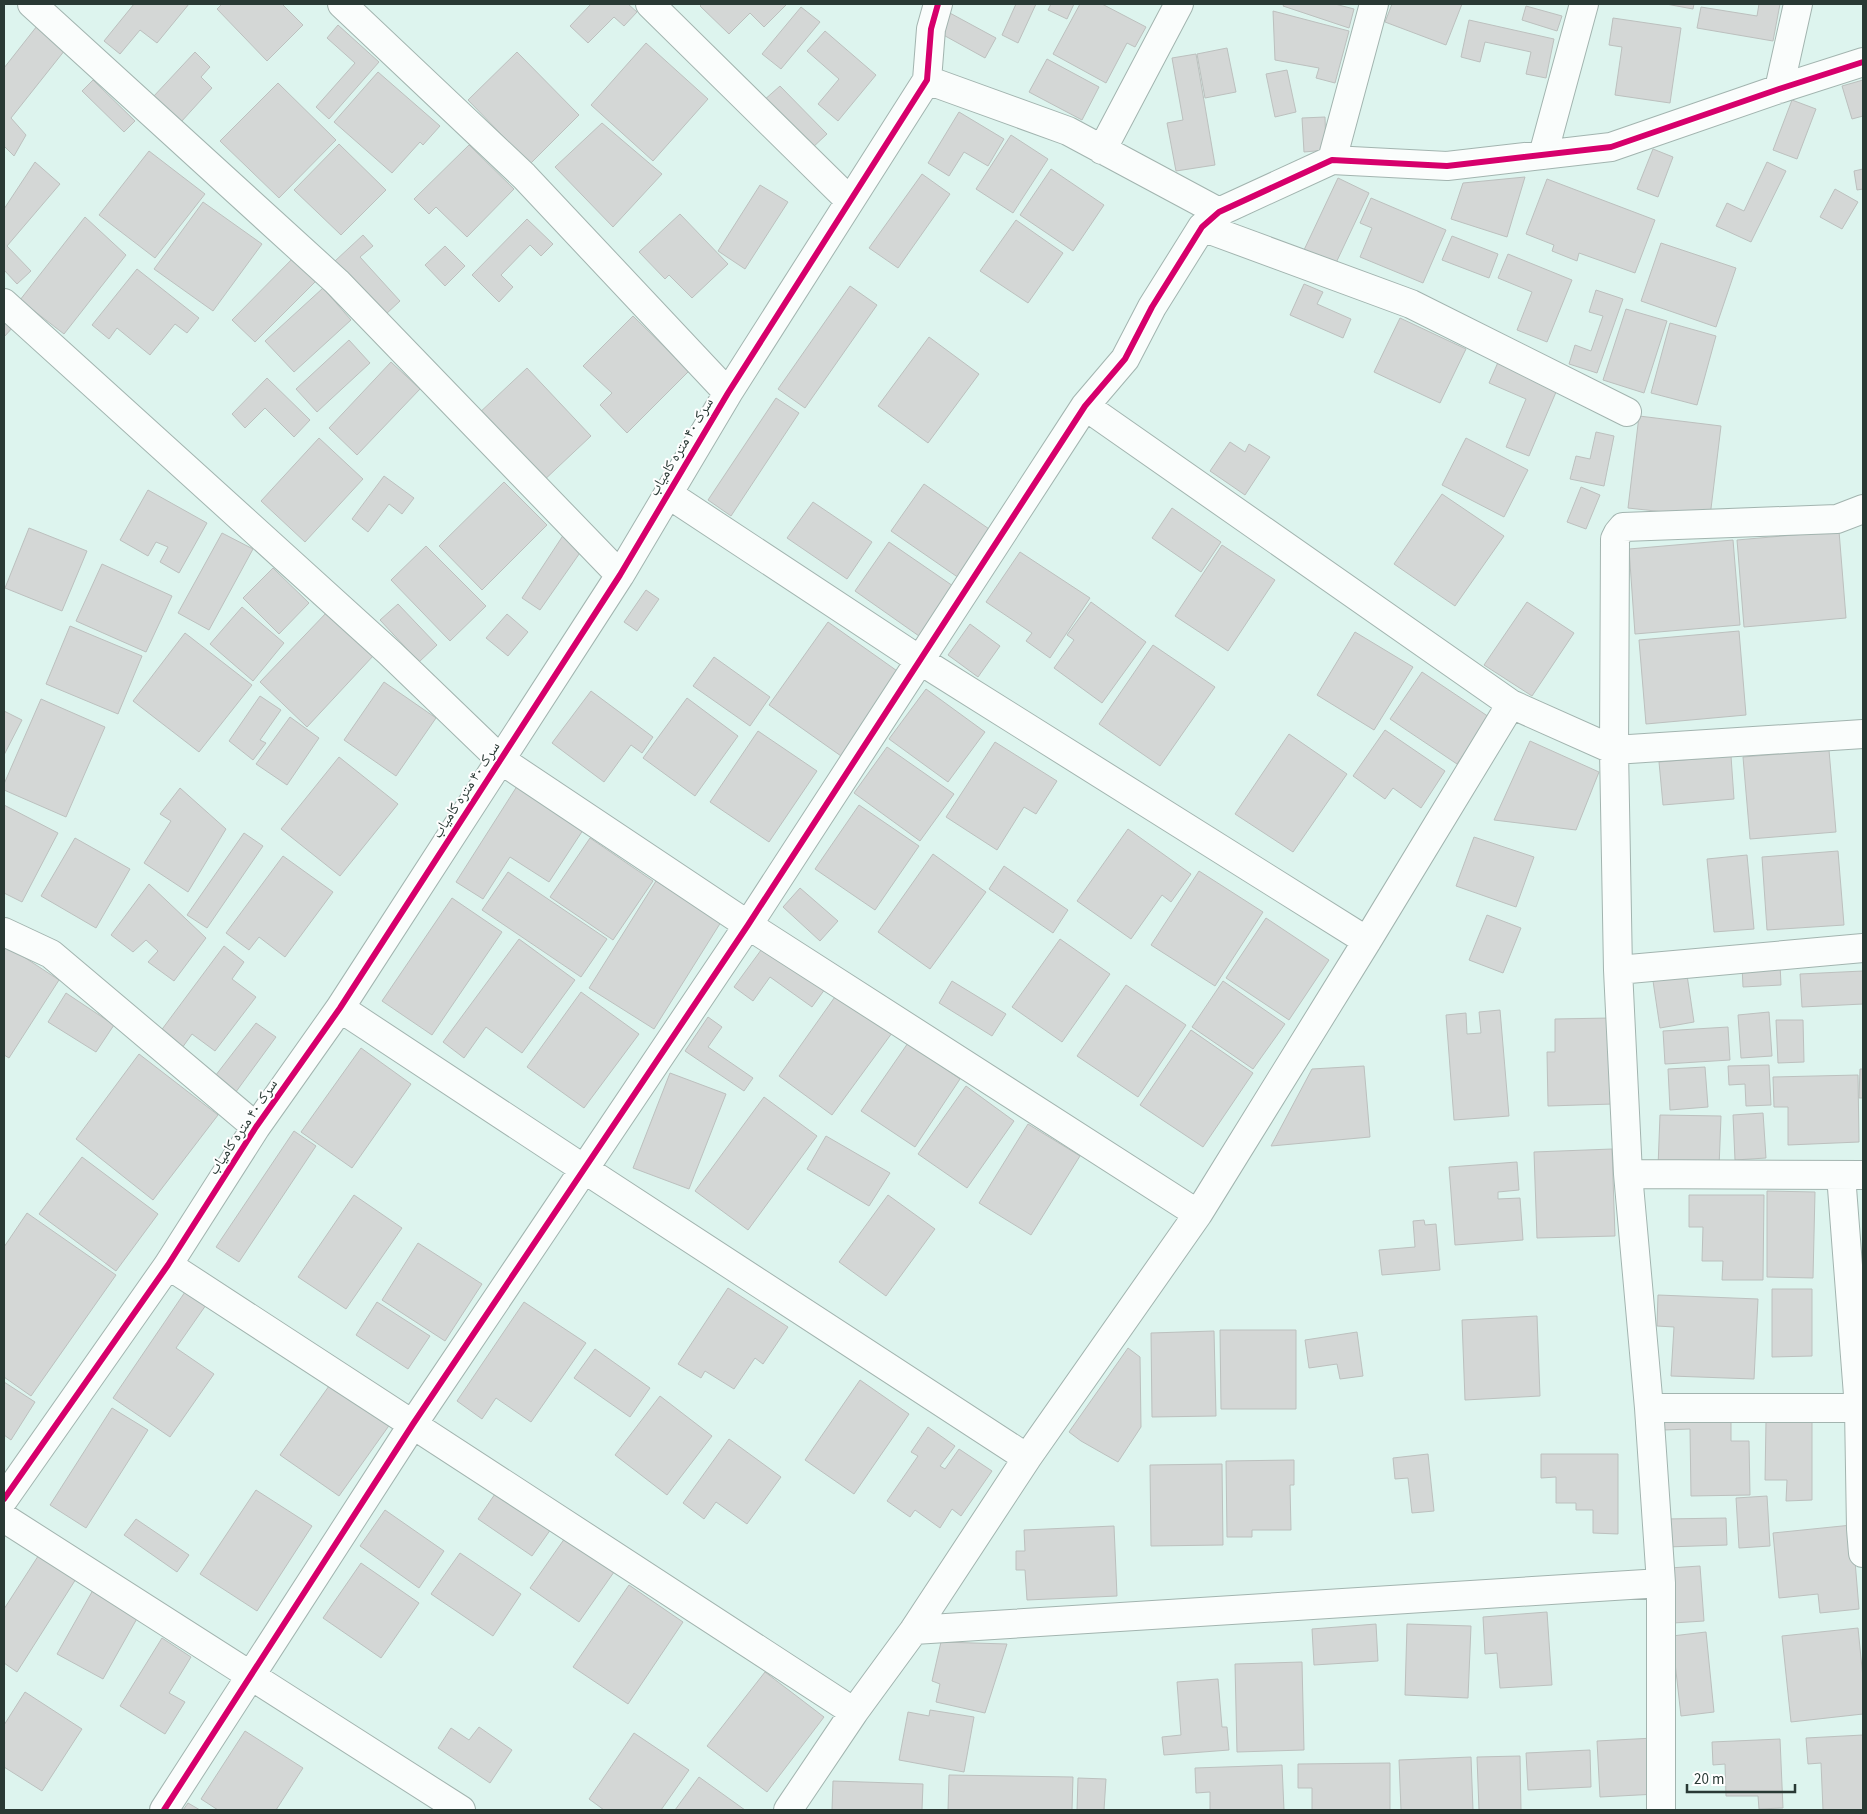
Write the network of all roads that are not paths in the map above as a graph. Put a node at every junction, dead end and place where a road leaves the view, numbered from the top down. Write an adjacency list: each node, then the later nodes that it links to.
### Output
1 (32, 4): 23 (street)
2 (342, 4): 18 (street)
3 (650, 4): 15 (street)
4 (938, 4): 10 (street)
5 (1179, 4): 12 (street)
6 (1374, 4): 14 (street)
7 (1584, 4): 13 (street)
8 (1798, 4): 11 (street)
9 (1863, 62): 11 (street)
10 (927, 80): 12 (street); 15 (street, سرک ۴۰ متره کامیاب)
11 (1779, 89): 13 (street)
12 (1102, 150): 16 (street)
13 (1543, 155): 14 (street)
14 (1332, 160): 16 (street)
15 (850, 201): 18 (street, سرک ۴۰ متره کامیاب)
16 (1211, 219): 19 (street); 20 (street)
17 (4, 303): 28 (street)
18 (728, 393): 21 (street, سرک ۴۰ متره کامیاب)
19 (1085, 406): 24 (street); 25 (street)
20 (1627, 412)
21 (668, 494): 23 (street, سرک ۴۰ متره کامیاب); 24 (street)
22 (1863, 509): 27 (street)
23 (620, 575): 28 (street, سرک ۴۰ متره کامیاب)
24 (921, 661): 29 (street); 31 (street)
25 (1511, 704): 27 (street); 31 (street)
26 (1863, 734): 27 (street)
27 (1614, 750): 33 (street)
28 (501, 760): 29 (street); 34 (street, سرک ۴۰ متره کامیاب)
29 (748, 925): 36 (street); 39 (street)
30 (4, 932): 35 (street)
31 (1367, 942): 39 (street)
32 (1863, 948): 33 (street)
33 (1618, 970): 37 (street)
34 (340, 1008): 35 (street, سرک ۴۰ متره کامیاب); 36 (street)
35 (256, 1128): 40 (street, سرک ۴۰ متره کامیاب)
36 (584, 1169): 43 (street); 44 (street)
37 (1628, 1174): 38 (street); 41 (street)
38 (1852, 1175): 42 (street)
39 (1198, 1214): 44 (street)
40 (168, 1264): 43 (street); 45 (street, سرک ۴۰ متره کامیاب)
41 (1649, 1408): 42 (street); 48 (street)
42 (1861, 1408): 47 (street)
43 (413, 1424): 50 (street); 51 (street)
44 (1027, 1458): 49 (street)
45 (4, 1499)
46 (4, 1518): 50 (street)
47 (1863, 1553)
48 (1661, 1583): 49 (street); 55 (street)
49 (914, 1630): 51 (street)
50 (250, 1676): 52 (street); 53 (street)
51 (854, 1712): 54 (street)
52 (164, 1810)
53 (461, 1810)
54 (788, 1810)
55 (1660, 1810)

